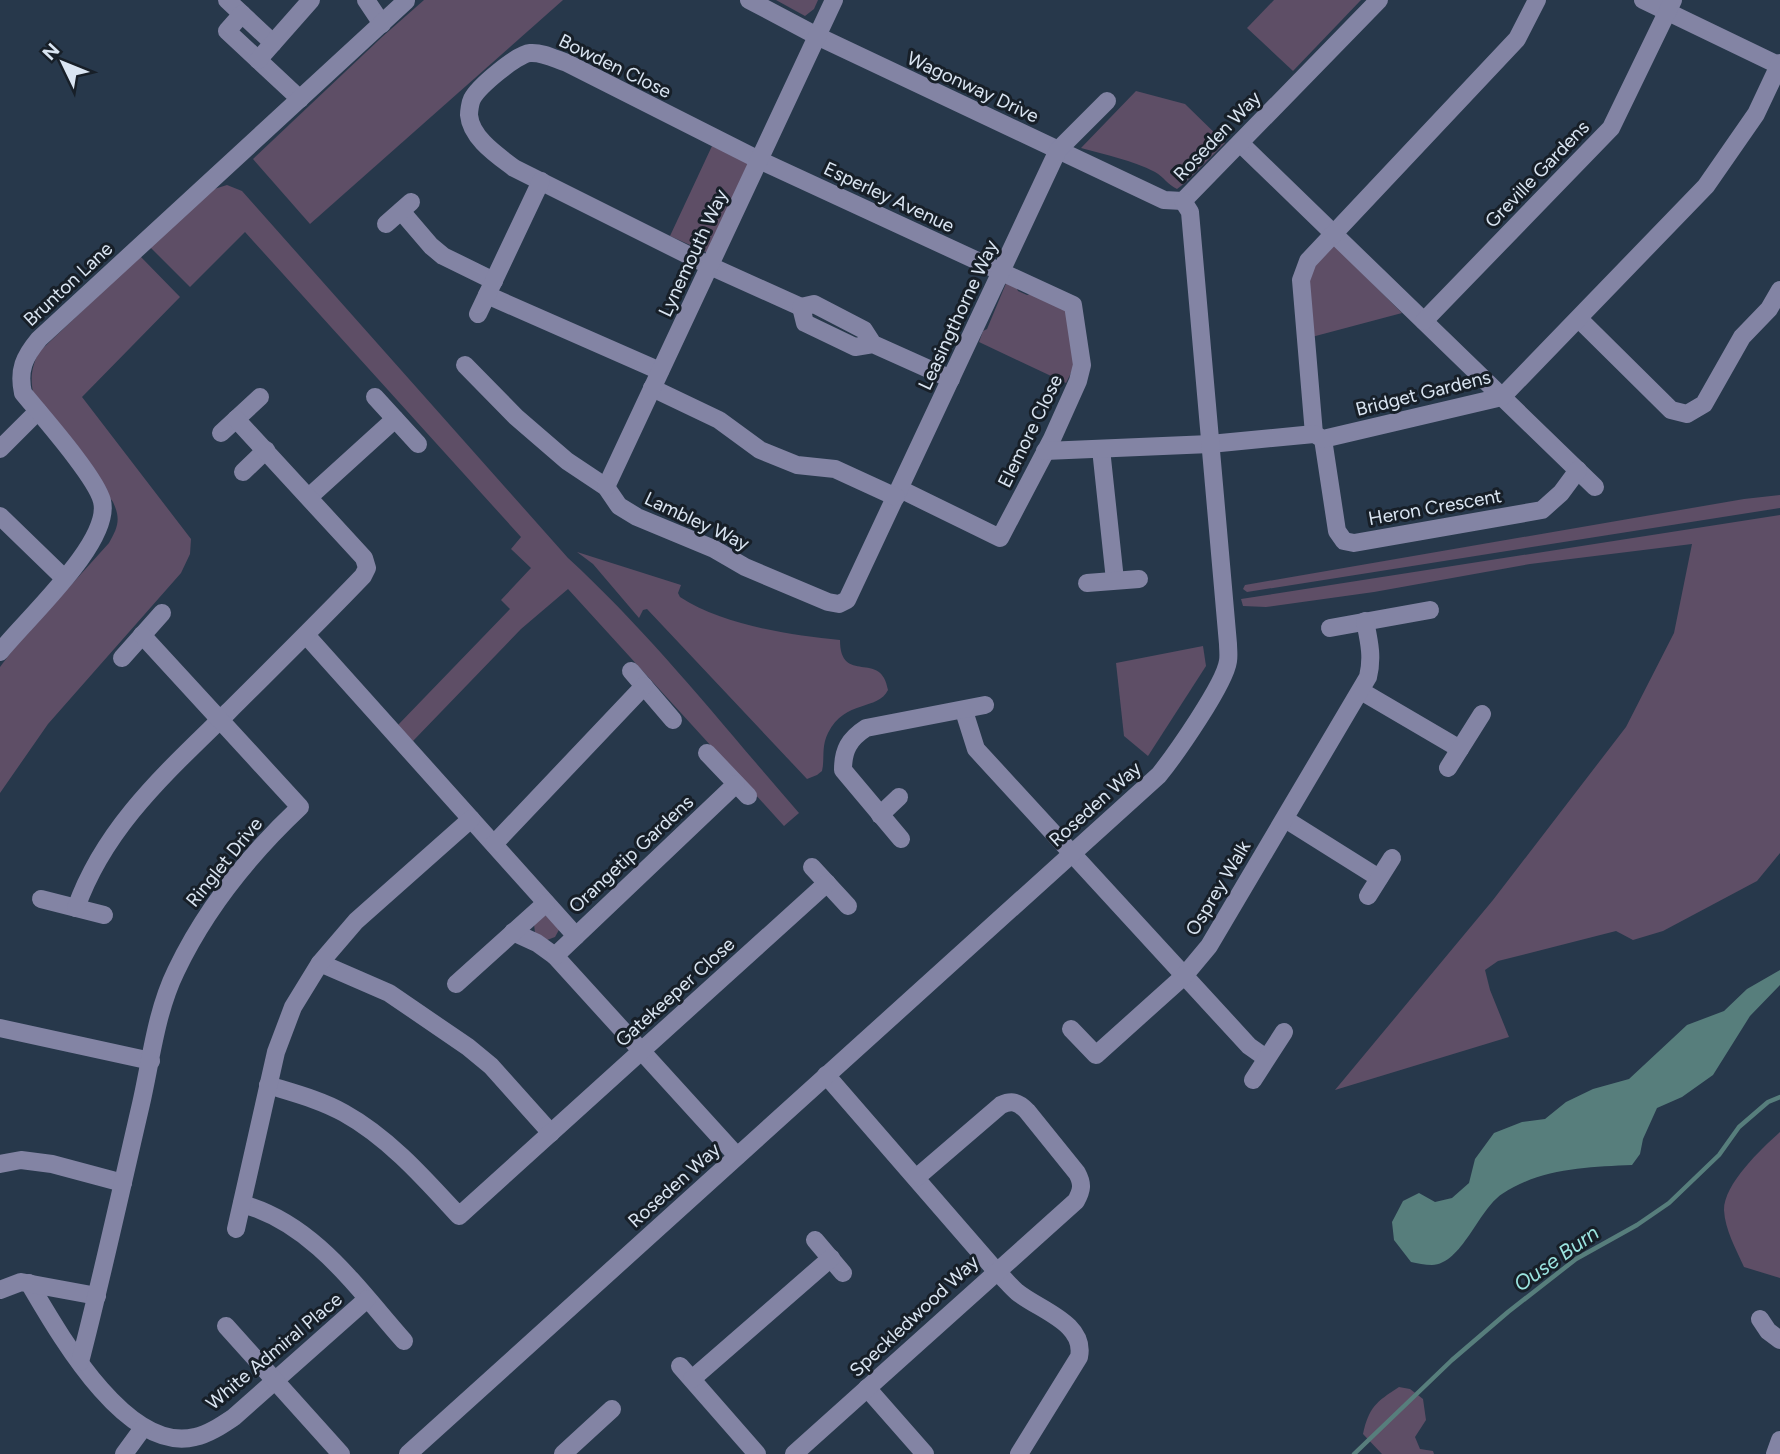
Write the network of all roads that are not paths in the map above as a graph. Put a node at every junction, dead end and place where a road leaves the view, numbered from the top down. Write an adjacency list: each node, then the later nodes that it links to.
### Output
1 (311, 0): 13 (street)
2 (366, 0): 11 (street)
3 (749, 0): 12 (street, Wagonway Drive)
4 (834, 0): 12 (street, Lynemouth Way)
5 (1379, 0): 18 (street, Roseden Way)
6 (1536, 0): 24 (street)
7 (1643, 0): 10 (street)
8 (406, 1): 11 (street, Brunton Lane)
9 (233, 4): 13 (street); 14 (street)
10 (1670, 6): 15 (street); 31 (street, Greville Gardens)
11 (382, 24): 16 (street, Brunton Lane)
12 (817, 36): 19 (street, Wagonway Drive); 20 (street, Lynemouth Way)
13 (273, 43): 14 (street)
14 (258, 60): 16 (street)
15 (1780, 65): 30 (street, Bridget Gardens)
16 (300, 99): 39 (street, Brunton Lane)
17 (1107, 101): 19 (street, Leasingthorne Way)
18 (1240, 143): 22 (street, Roseden Way); 24 (street)
19 (1058, 150): 22 (street, Wagonway Drive); 26 (street, Leasingthorne Way)
20 (759, 160): 21 (street, Bowden Close); 25 (street, Lynemouth Way); 26 (street, Esperley Avenue)
21 (541, 181): 25 (street, Bowden Close); 27 (street)
22 (1183, 201): 45 (street, Roseden Way)
23 (386, 224): 27 (street)
24 (1334, 233): 31 (street); 43 (street, Heron Crescent)
25 (710, 266): 33 (street, Lynemouth Way); 34 (street, Bowden Close)
26 (1001, 272): 34 (street, Leasingthorne Way); 49 (street, Elemore Close)
27 (490, 288): 29 (street); 33 (street)
28 (1780, 290): 30 (street)
29 (478, 314)
30 (1579, 319): 38 (street, Bridget Gardens)
31 (1424, 321): 38 (street)
32 (465, 365): 52 (street, Lambley Way)
33 (660, 371): 35 (street, Lynemouth Way)
34 (951, 379): 54 (street, Leasingthorne Way)
35 (652, 388): 52 (street, Lynemouth Way); 54 (street)
36 (260, 397): 40 (street)
37 (375, 397): 41 (street)
38 (1502, 397): 43 (street, Bridget Gardens); 50 (street)
39 (38, 411): 46 (street); 57 (street, Brunton Lane)
40 (236, 419): 42 (street); 48 (street)
41 (395, 419): 44 (street); 55 (street)
42 (221, 433)
43 (1319, 437): 45 (street, Bridget Gardens); 50 (street, Heron Crescent)
44 (418, 444)
45 (1210, 444): 47 (street, Bridget Gardens); 86 (street, Roseden Way)
46 (0, 449)
47 (1101, 449): 49 (street, Bridget Gardens); 59 (street)
48 (266, 450): 51 (street); 55 (street)
49 (1045, 451): 54 (street, Elemore Close)
50 (1578, 470): 53 (street)
51 (243, 472)
52 (606, 487): 54 (street, Lambley Way)
53 (1595, 487)
54 (898, 493)
55 (309, 497): 66 (street)
56 (0, 516): 57 (street)
57 (64, 578): 67 (street, Brunton Lane)
58 (1139, 579): 59 (street)
59 (1115, 580): 60 (street)
60 (1087, 583)
61 (1430, 610): 63 (street)
62 (162, 613): 65 (street)
63 (1364, 621): 64 (street); 71 (street, Osprey Walk)
64 (1330, 628)
65 (142, 635): 68 (street); 75 (street, Ringlet Drive)
66 (306, 635): 75 (street); 82 (street)
67 (0, 652)
68 (122, 658)
69 (631, 671): 70 (street)
70 (644, 686): 76 (street); 85 (street)
71 (1360, 691): 77 (street); 83 (street, Osprey Walk)
72 (985, 705): 73 (street)
73 (964, 711): 81 (street); 86 (street)
74 (1482, 714): 77 (street)
75 (220, 720): 95 (street); 108 (street, Ringlet Drive)
76 (673, 720)
77 (1460, 749): 79 (street)
78 (707, 753): 98 (street, Orangetip Gardens)
79 (1448, 768)
80 (899, 797): 81 (street)
81 (880, 815): 84 (street)
82 (471, 819): 85 (street); 100 (street)
83 (1284, 819): 89 (street); 101 (street, Osprey Walk)
84 (901, 839)
85 (494, 844): 93 (street)
86 (1072, 853): 101 (street); 109 (street, Roseden Way)
87 (1392, 858): 89 (street)
88 (813, 867): 90 (street)
89 (1379, 878): 91 (street)
90 (827, 883): 94 (street); 106 (street, Gatekeeper Close)
91 (1368, 897)
92 (41, 899): 95 (street)
93 (546, 903): 97 (street); 98 (street)
94 (848, 906)
95 (76, 908): 96 (street)
96 (104, 915)
97 (513, 932): 99 (street); 102 (street)
98 (576, 936): 99 (street, Orangetip Gardens)
99 (555, 956): 106 (street)
100 (320, 963): 111 (street); 112 (street)
101 (1184, 976): 104 (street, Osprey Walk); 107 (street)
102 (456, 984)
103 (0, 1028): 108 (street)
104 (1072, 1029)
105 (1283, 1032): 107 (street)
106 (642, 1051): 112 (street, Gatekeeper Close); 113 (street)
107 (1266, 1058): 110 (street)
108 (150, 1061): 116 (street, Ringlet Drive)
109 (826, 1075): 113 (street, Roseden Way); 115 (street, Speckledwood Way)
110 (1253, 1080)
111 (268, 1085): 112 (street, Gatekeeper Close); 117 (street)
112 (551, 1133)
113 (737, 1156): 137 (street, Roseden Way)
114 (0, 1164): 116 (street)
115 (916, 1178): 121 (street, Speckledwood Way); 121 (street)
116 (123, 1183): 125 (street, Ringlet Drive)
117 (242, 1204): 118 (street); 126 (street, White Admiral Place)
118 (236, 1229)
119 (815, 1240): 120 (street)
120 (831, 1258): 122 (street); 142 (street)
121 (997, 1272): 133 (street, Speckledwood Way); 145 (street)
122 (843, 1273)
123 (30, 1283): 124 (street); 125 (street); 131 (street, White Admiral Place)
124 (0, 1290)
125 (97, 1296): 131 (street, Ringlet Drive)
126 (367, 1300): 130 (street, White Admiral Place); 132 (street, White Admiral Place)
127 (1760, 1319): 129 (street)
128 (226, 1326): 132 (street)
129 (1780, 1340)
130 (404, 1341)
131 (80, 1362): 135 (street, White Admiral Place)
132 (276, 1381): 135 (street, White Admiral Place); 139 (street)
133 (867, 1388): 143 (street, Speckledwood Way); 144 (street)
134 (612, 1409): 141 (street)
135 (142, 1428): 138 (street)
136 (1780, 1440): 146 (street)
137 (428, 1448): 140 (street, Roseden Way)
138 (124, 1454)
139 (341, 1454)
140 (408, 1454)
141 (563, 1454)
142 (757, 1454)
143 (794, 1454)
144 (925, 1454)
145 (1019, 1454)
146 (1774, 1454)

